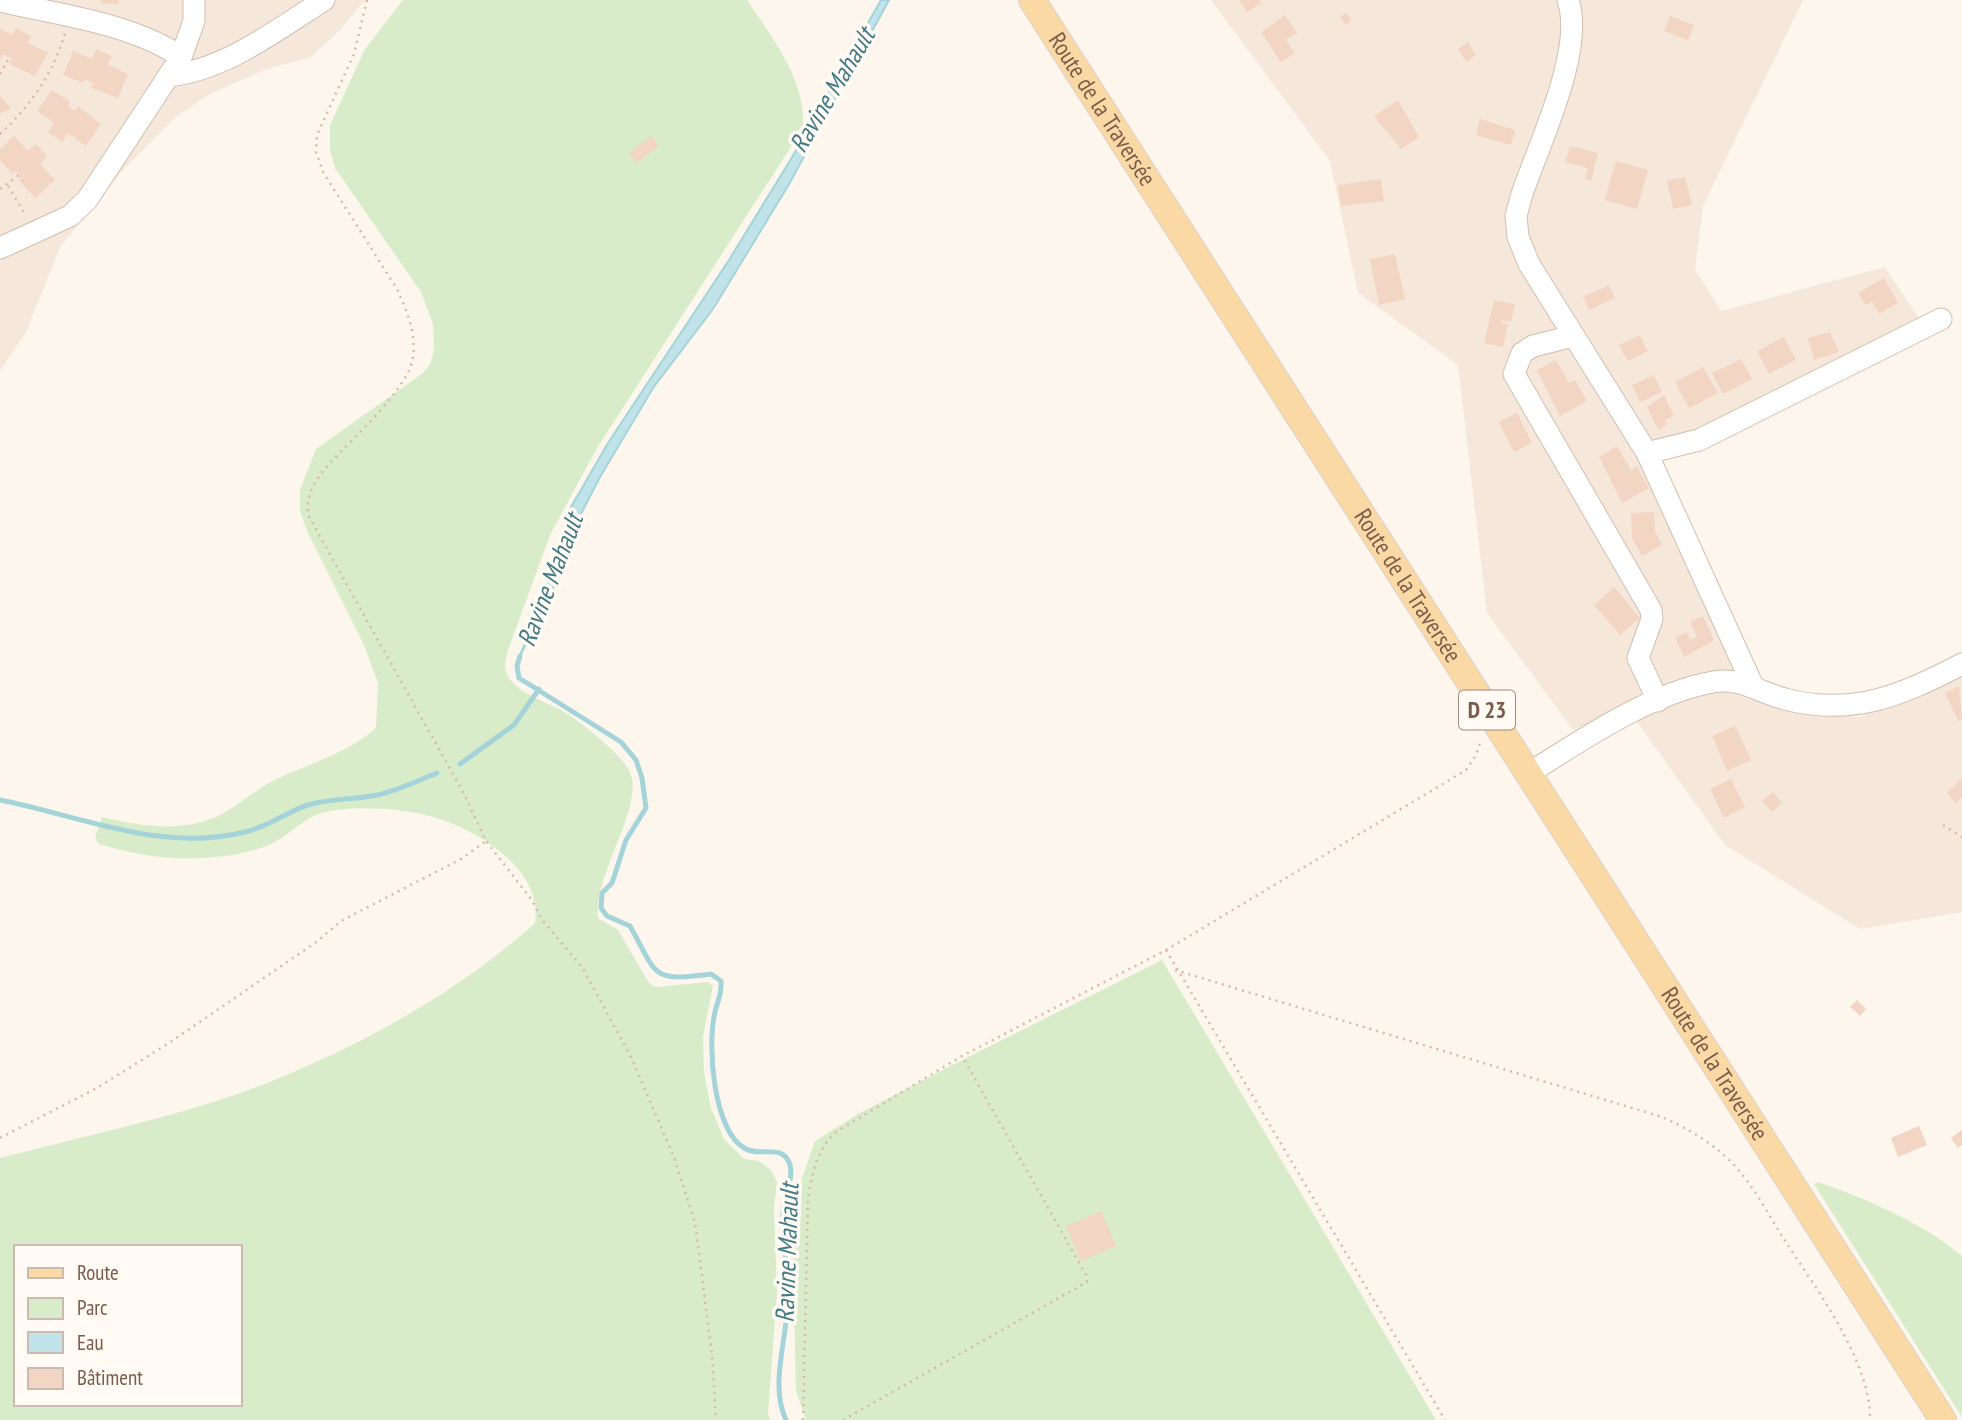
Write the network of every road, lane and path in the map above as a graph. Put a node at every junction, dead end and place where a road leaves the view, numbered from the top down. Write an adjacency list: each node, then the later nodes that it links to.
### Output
1 (194, 0): 8 (street)
2 (324, 0): 11 (street)
3 (367, 0): 28 (path)
4 (1032, 0): 24 (main road, Route de la Traversée / D 23)
5 (1568, 0): 19 (street)
6 (0, 1): 7 (street)
7 (69, 19): 8 (street); 12 (path)
8 (181, 57): 11 (street)
9 (9, 58): 10 (path)
10 (0, 74)
11 (168, 76): 17 (street)
12 (0, 134)
13 (19, 176): 14 (path)
14 (8, 186): 15 (path); 16 (path)
15 (0, 189)
16 (26, 215)
17 (0, 248)
18 (1941, 319): 20 (street)
19 (1573, 336): 20 (street); 23 (street)
20 (1647, 453): 22 (street)
21 (1962, 664): 22 (street)
22 (1753, 685): 23 (street)
23 (1658, 701): 25 (street)
24 (1489, 713): 25 (main road, Route de la Traversée / D 23); 29 (path)
25 (1528, 774): 38 (main road, Route de la Traversée / D 23)
26 (1943, 825): 27 (path)
27 (1962, 837)
28 (486, 841): 32 (path); 33 (path)
29 (1166, 950): 30 (path); 31 (path)
30 (1175, 970): 36 (path); 37 (path)
31 (962, 1056): 34 (path); 35 (path)
32 (0, 1138)
33 (716, 1420)
34 (803, 1420)
35 (844, 1420)
36 (1445, 1420)
37 (1870, 1420)
38 (1942, 1420)

